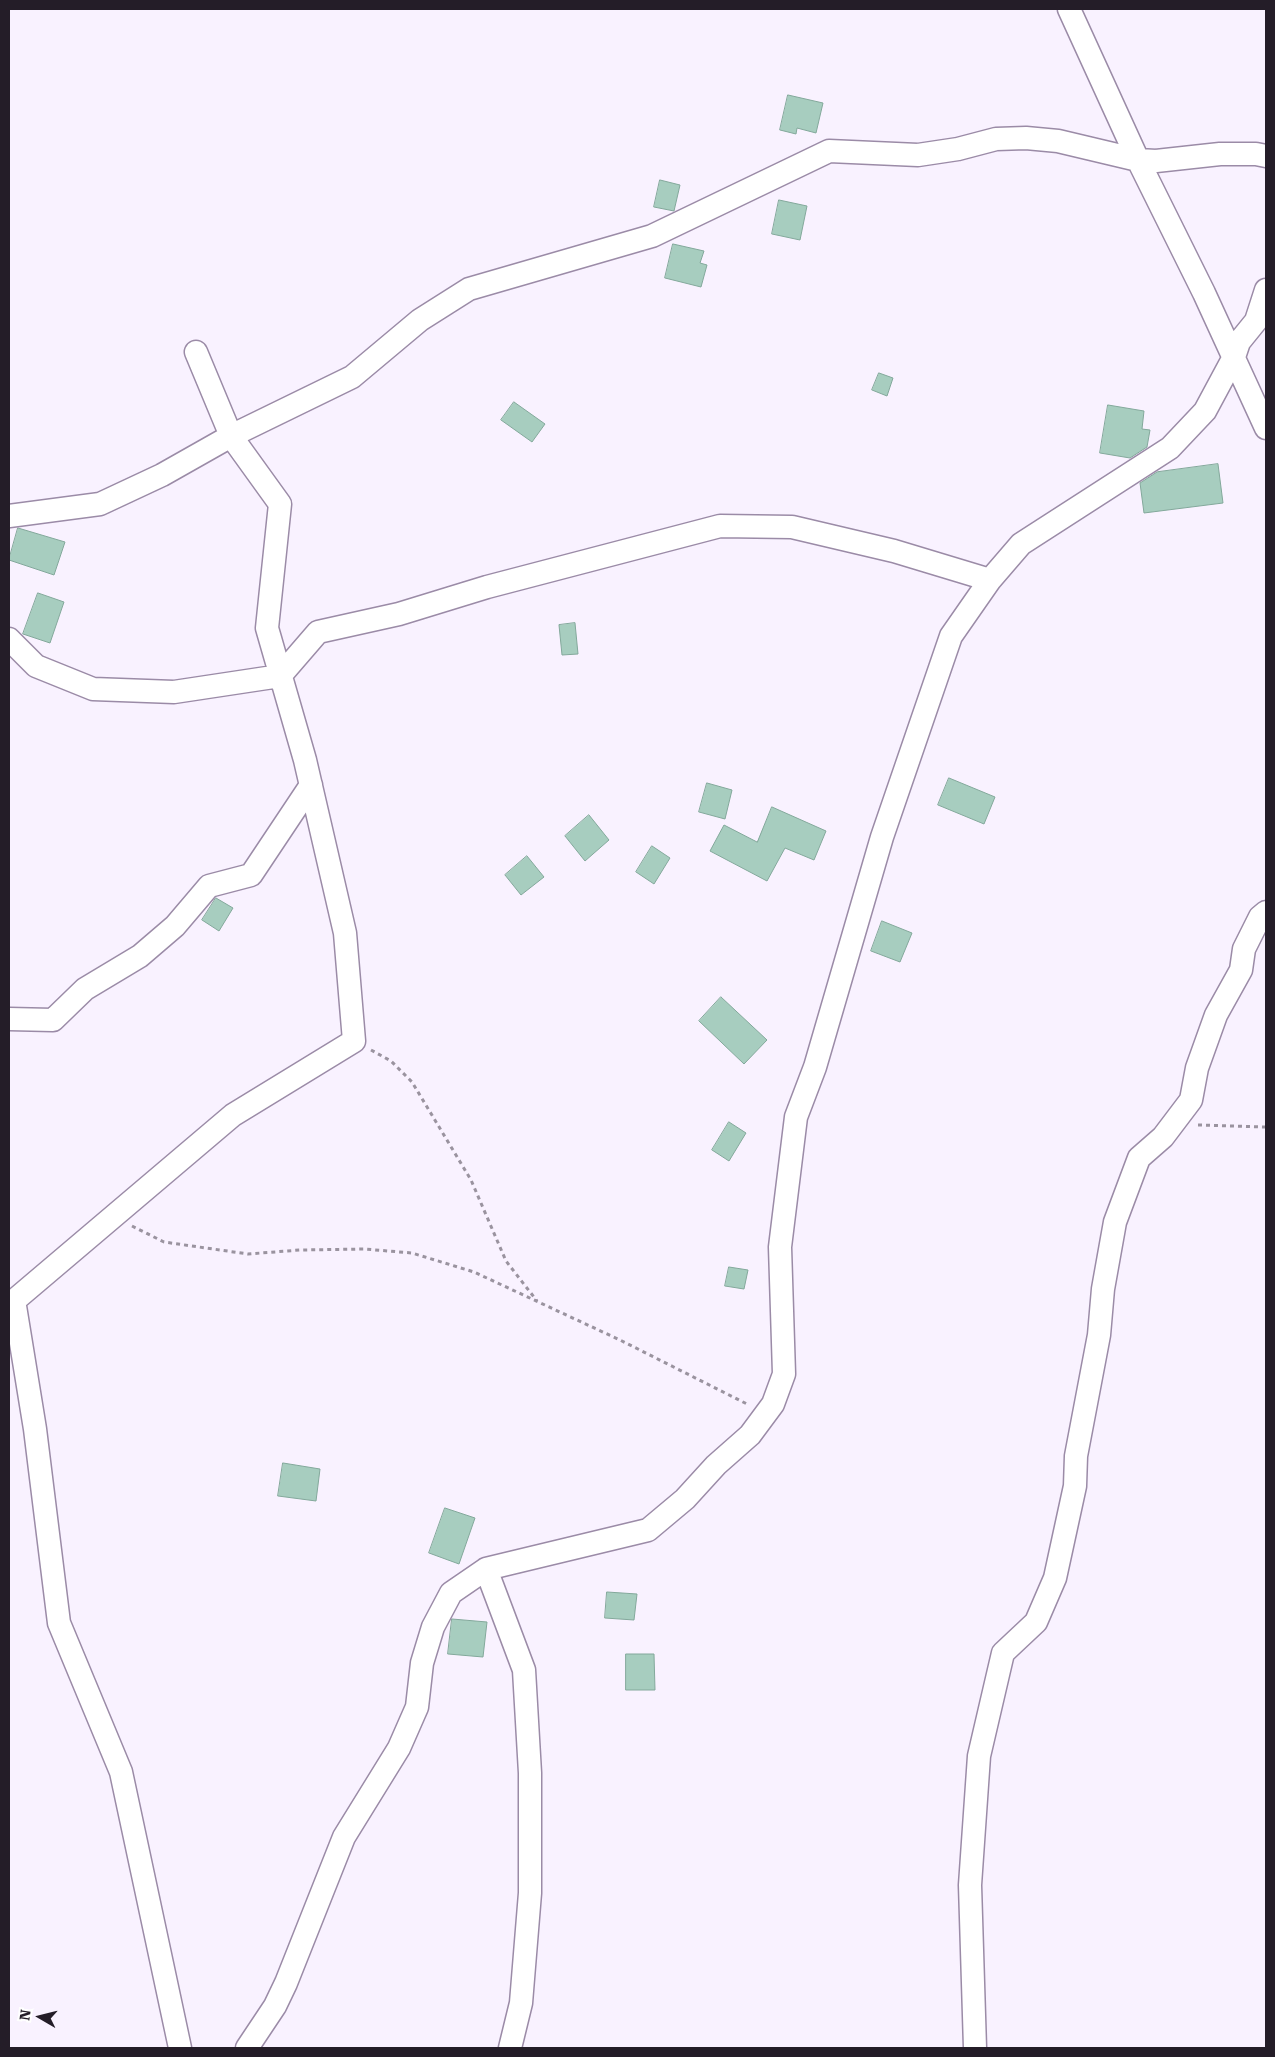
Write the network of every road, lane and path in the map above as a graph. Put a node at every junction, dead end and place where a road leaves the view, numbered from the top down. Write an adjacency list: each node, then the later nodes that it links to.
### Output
1 (1069, 9): 3 (street)
2 (1266, 156): 3 (street)
3 (1138, 160): 6 (street); 8 (street)
4 (1266, 290): 6 (street)
5 (196, 352): 8 (street)
6 (1234, 357): 7 (street); 10 (street)
7 (1266, 428)
8 (231, 436): 9 (street); 12 (street)
9 (9, 516)
10 (990, 580): 12 (street); 22 (street)
11 (9, 639): 12 (street)
12 (280, 676): 13 (street)
13 (311, 785): 15 (street); 16 (street)
14 (1266, 912): 17 (street)
15 (9, 1019)
16 (354, 1041): 19 (street); 20 (path)
17 (1173, 1124): 18 (path); 27 (street)
18 (1266, 1127)
19 (113, 1216): 20 (path); 21 (street)
20 (538, 1302): 22 (path)
21 (12, 1303): 24 (street)
22 (766, 1414): 23 (street)
23 (486, 1569): 25 (street); 26 (street)
24 (180, 2048)
25 (247, 2048)
26 (510, 2048)
27 (975, 2048)

